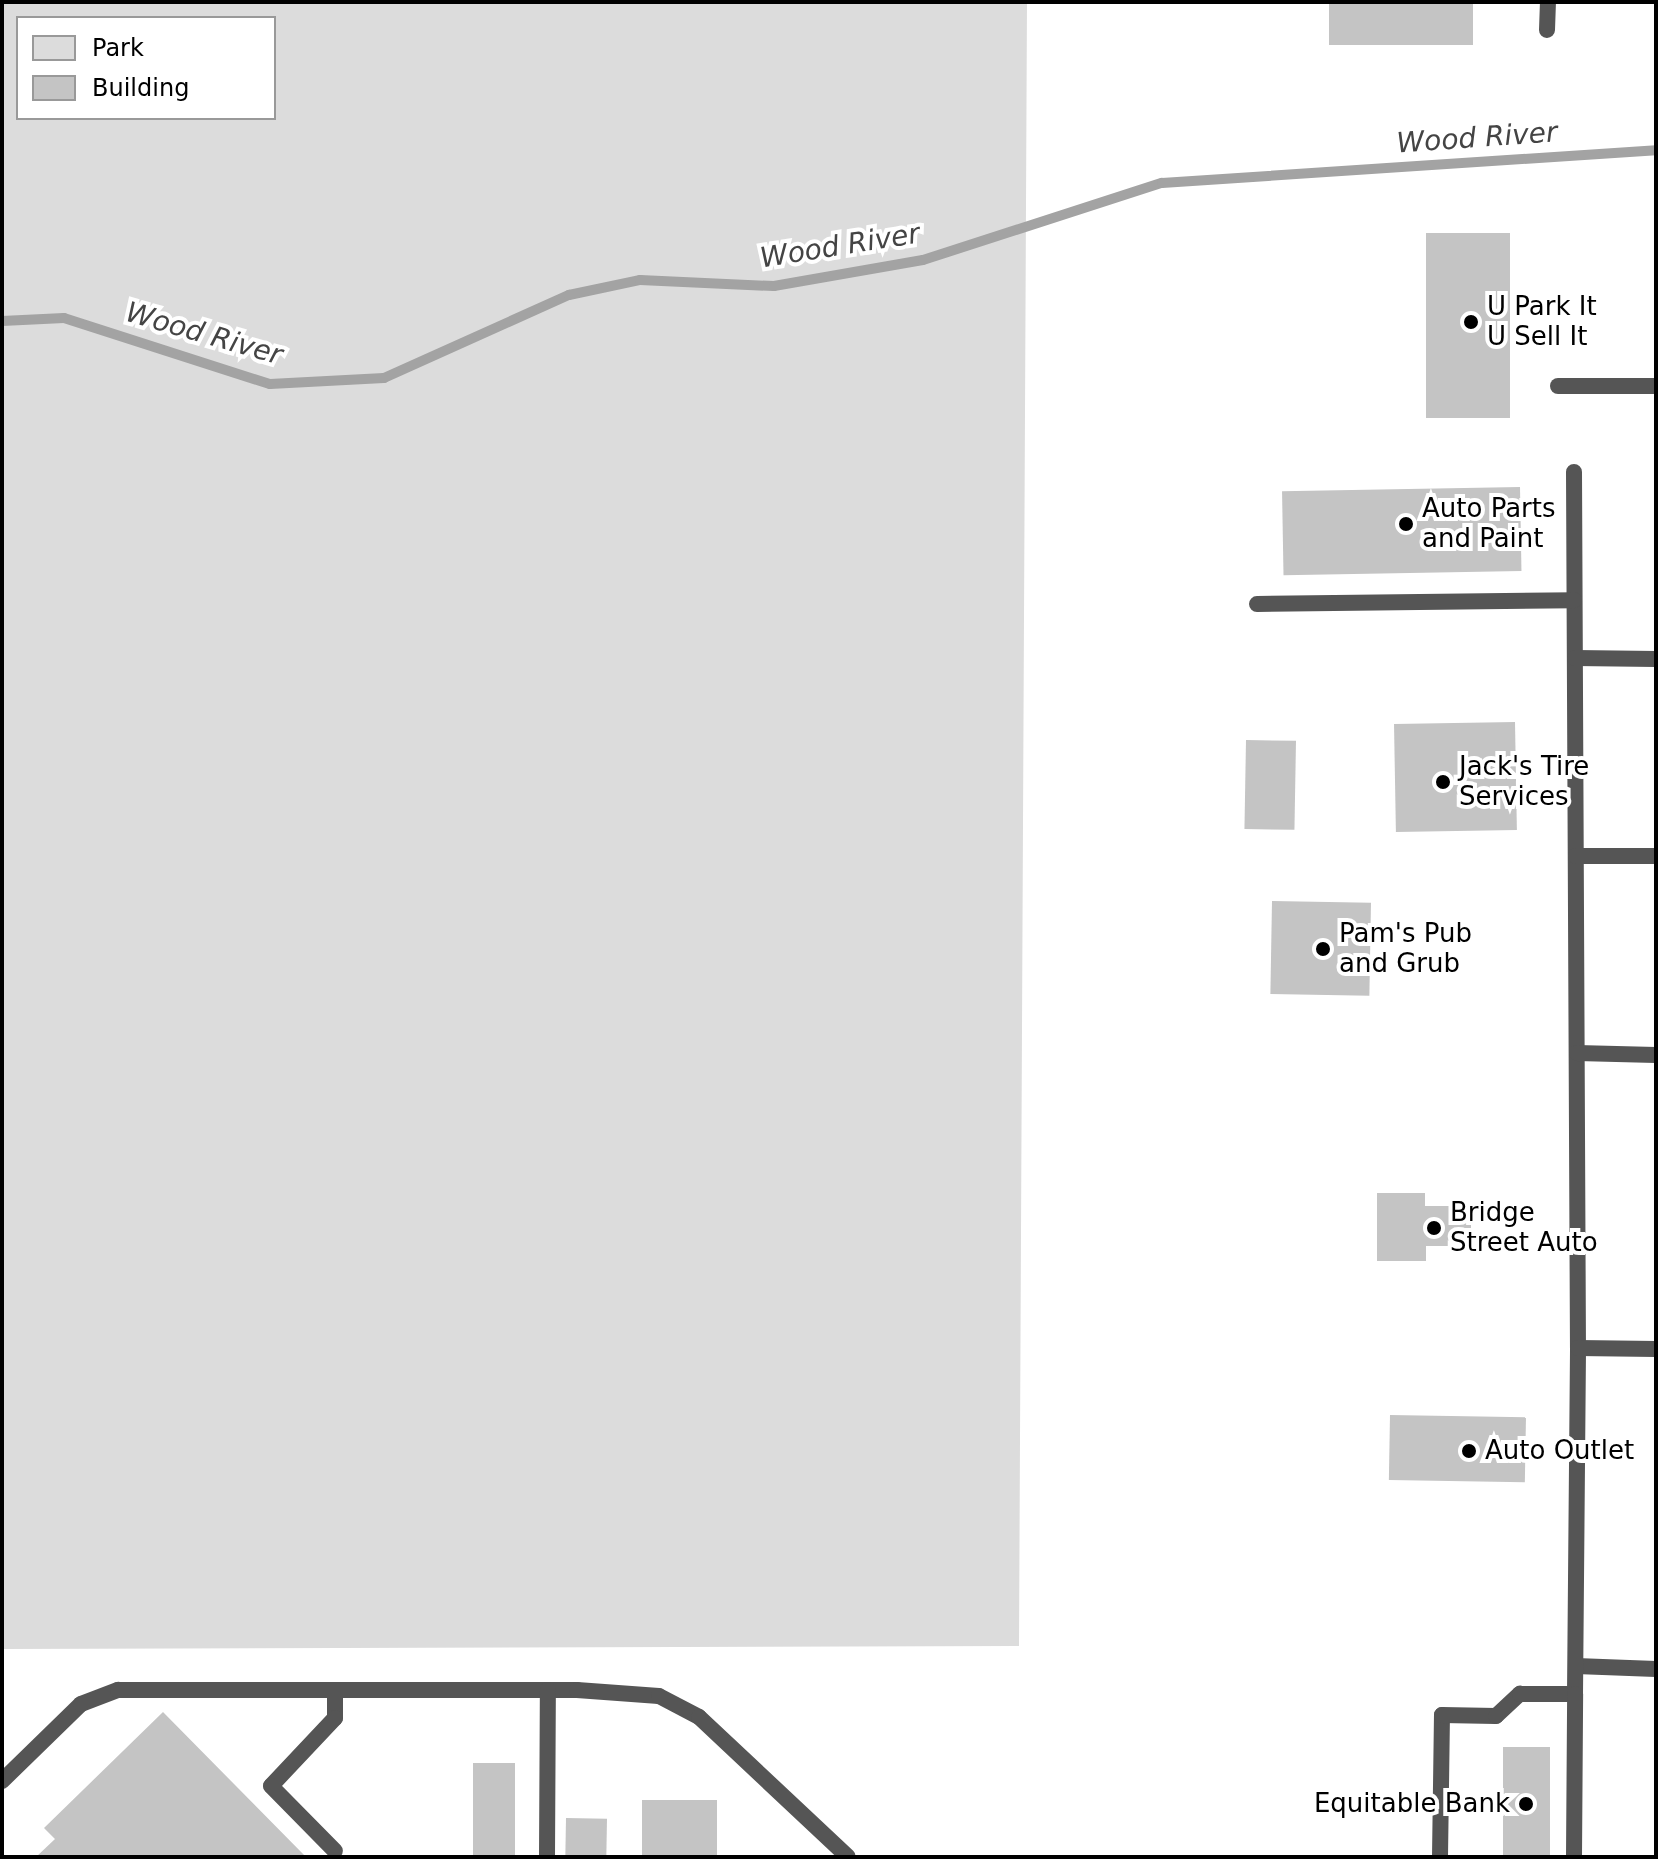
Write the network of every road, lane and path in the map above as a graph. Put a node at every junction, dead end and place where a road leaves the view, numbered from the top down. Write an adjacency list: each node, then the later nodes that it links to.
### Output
1 (1548, 2): 2 (lane)
2 (1547, 30)
3 (1558, 386): 4 (lane)
4 (1656, 386)
5 (1574, 472): 6 (lane)
6 (1574, 600): 7 (lane); 8 (lane)
7 (1257, 604)
8 (1575, 658): 9 (lane); 10 (lane)
9 (1656, 659)
10 (1576, 856): 11 (lane); 12 (lane)
11 (1656, 856)
12 (1577, 1053): 13 (lane); 14 (lane)
13 (1656, 1055)
14 (1578, 1348): 15 (lane); 16 (lane)
15 (1656, 1349)
16 (1576, 1666): 17 (lane); 20 (lane)
17 (1656, 1669)
18 (335, 1690): 19 (lane); 21 (lane); 22 (lane)
19 (548, 1690): 23 (lane); 24 (lane)
20 (1575, 1694): 25 (lane); 26 (lane)
21 (2, 1781)
22 (335, 1851)
23 (547, 1857)
24 (848, 1857)
25 (1440, 1857)
26 (1574, 1857)

